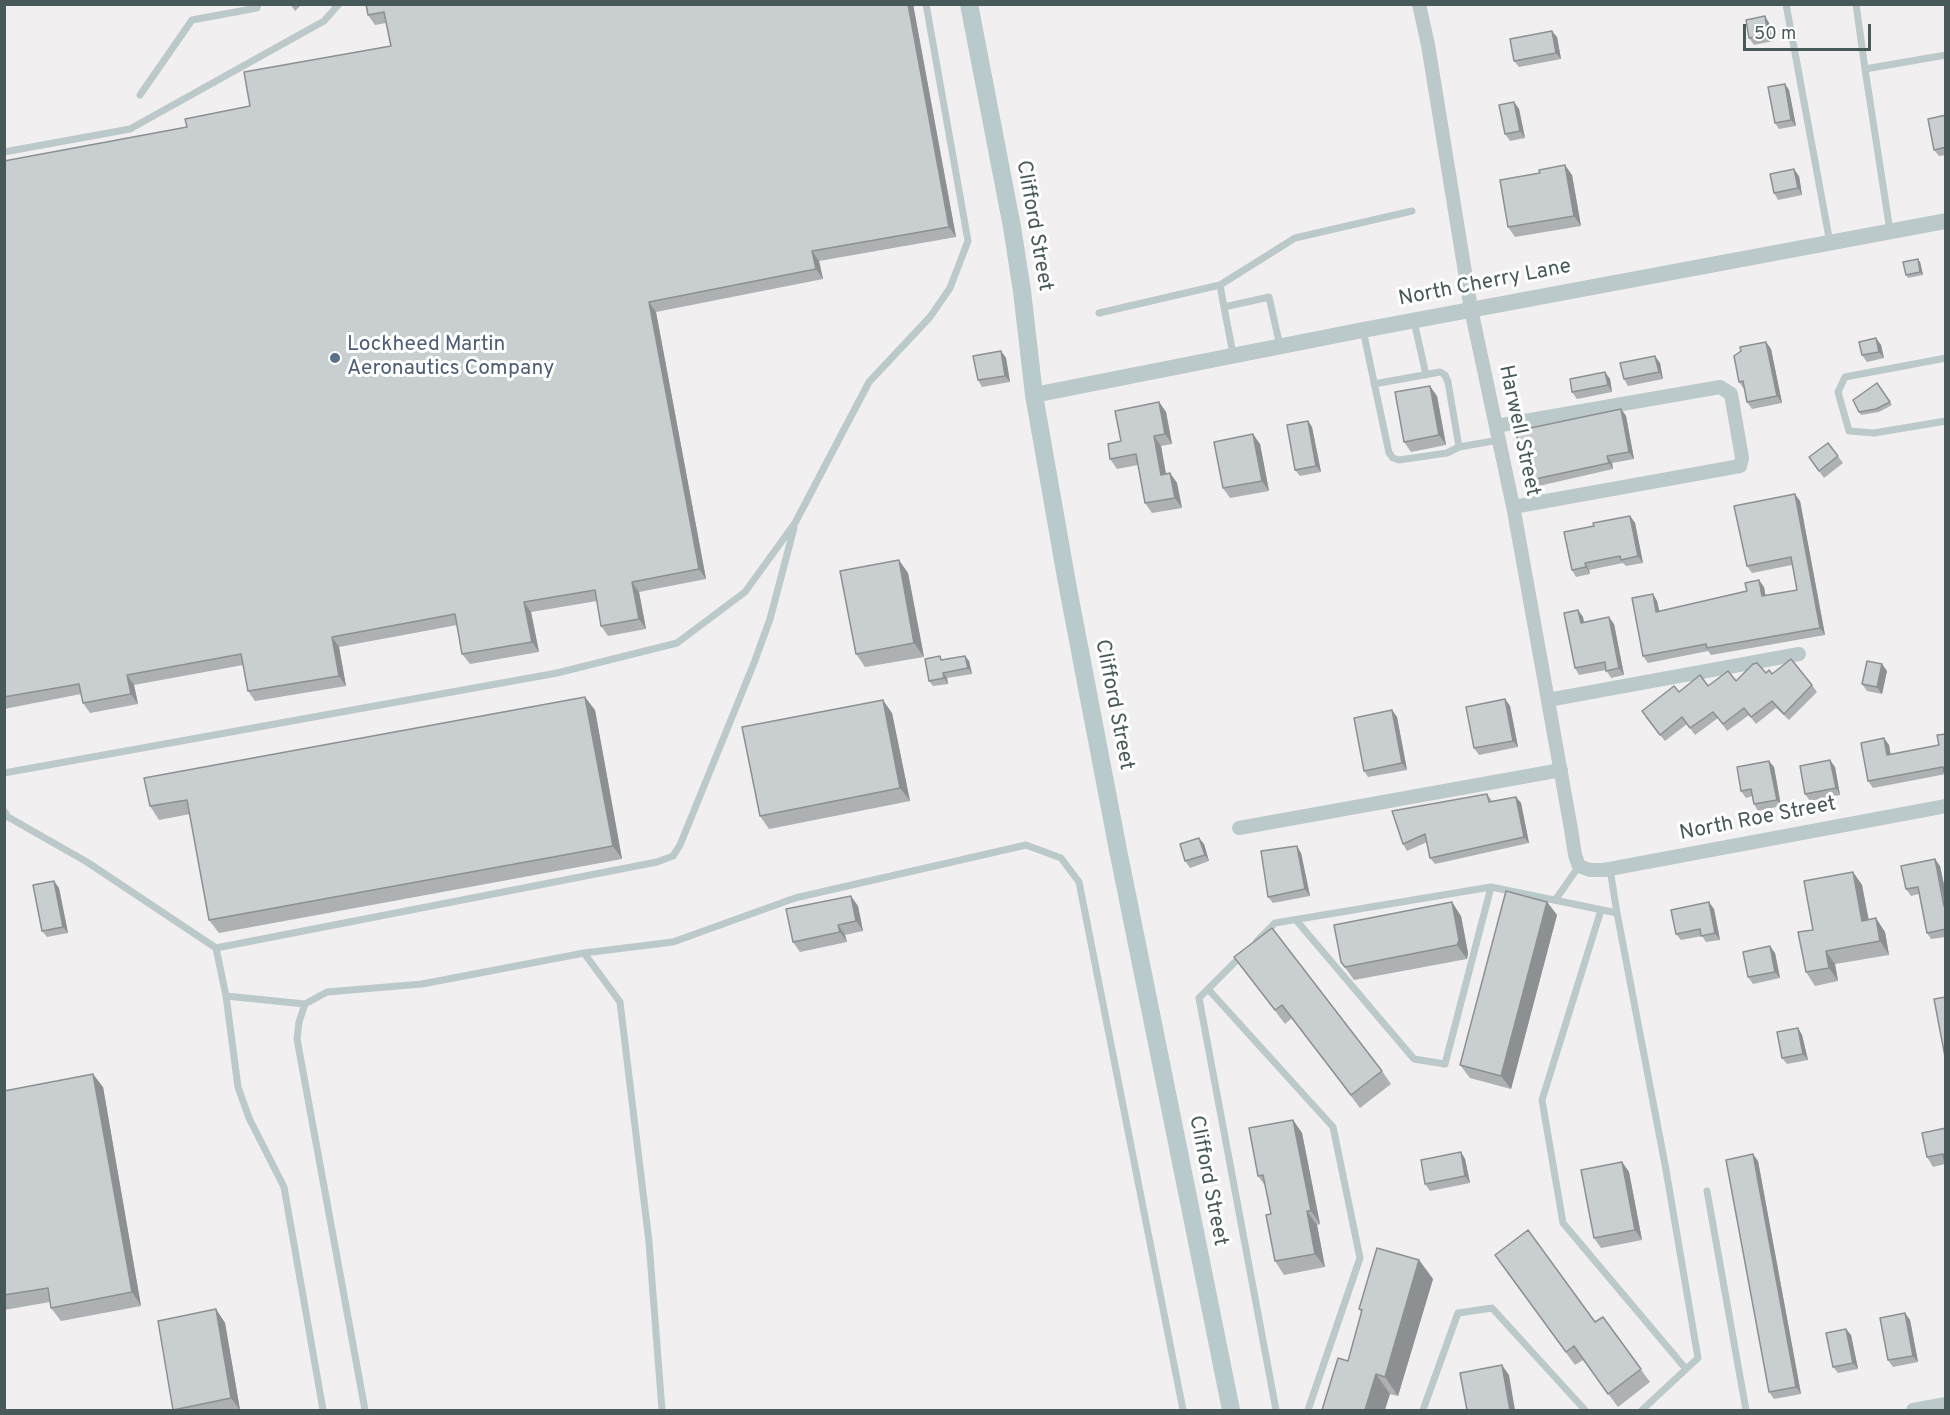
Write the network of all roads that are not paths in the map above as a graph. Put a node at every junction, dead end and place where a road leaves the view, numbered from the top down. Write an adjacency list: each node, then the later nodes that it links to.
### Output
1 (258, 4): 10 (lane)
2 (339, 4): 11 (lane)
3 (926, 4): 33 (lane)
4 (969, 4): 27 (main road, Clifford Street)
5 (1419, 4): 18 (street, Harwell Street)
6 (1786, 4): 15 (lane)
7 (1856, 4): 9 (lane)
8 (1946, 56): 9 (lane)
9 (1865, 69): 14 (lane)
10 (140, 95)
11 (4, 152)
12 (1412, 211): 16 (lane)
13 (1946, 221): 14 (street, North Cherry Lane)
14 (1890, 231): 15 (street, North Cherry Lane)
15 (1830, 243): 18 (street, North Cherry Lane)
16 (1220, 285): 17 (lane); 19 (lane)
17 (1224, 307): 22 (lane); 23 (lane)
18 (1471, 309): 20 (street, North Cherry Lane); 29 (street, Harwell Street)
19 (1099, 313)
20 (1414, 320): 21 (street, North Cherry Lane); 25 (lane)
21 (1363, 330): 22 (street, North Cherry Lane); 26 (lane)
22 (1280, 346): 23 (street, North Cherry Lane)
23 (1233, 356): 27 (street, North Cherry Lane)
24 (1946, 358): 28 (lane)
25 (1426, 375): 26 (lane); 31 (lane)
26 (1374, 384): 31 (lane)
27 (1034, 394): 60 (main road, Clifford Street)
28 (1946, 421)
29 (1496, 426): 30 (street, Harwell Street); 32 (street)
30 (1499, 440): 31 (lane); 32 (street, Harwell Street)
31 (1459, 447)
32 (1513, 507): 35 (street, Harwell Street)
33 (795, 523): 37 (lane); 48 (lane)
34 (1799, 654): 35 (street)
35 (1548, 700): 36 (street, Harwell Street)
36 (1561, 770): 40 (street); 41 (street, Harwell Street)
37 (4, 773)
38 (1946, 806): 42 (street, North Roe Street)
39 (4, 811): 48 (lane)
40 (1239, 828)
41 (1579, 866): 42 (street, North Roe Street); 44 (lane)
42 (1610, 869): 46 (lane)
43 (1491, 887): 44 (lane); 47 (lane); 47 (lane)
44 (1556, 899): 45 (lane)
45 (1601, 910): 46 (lane); 54 (lane)
46 (1617, 913): 54 (lane)
47 (1296, 920): 50 (lane)
48 (216, 948): 51 (lane)
49 (584, 953): 52 (lane); 58 (lane); 59 (lane)
50 (1209, 989): 61 (lane); 62 (lane)
51 (226, 996): 52 (lane); 56 (lane)
52 (305, 1004): 57 (lane)
53 (1707, 1191): 66 (lane)
54 (1686, 1369): 65 (lane)
55 (1946, 1404): 67 (street)
56 (323, 1410)
57 (365, 1410)
58 (662, 1410)
59 (1183, 1410)
60 (1231, 1410)
61 (1276, 1410)
62 (1308, 1410)
63 (1423, 1410): 64 (lane)
64 (1585, 1410)
65 (1642, 1410)
66 (1746, 1410)
67 (1912, 1410)

